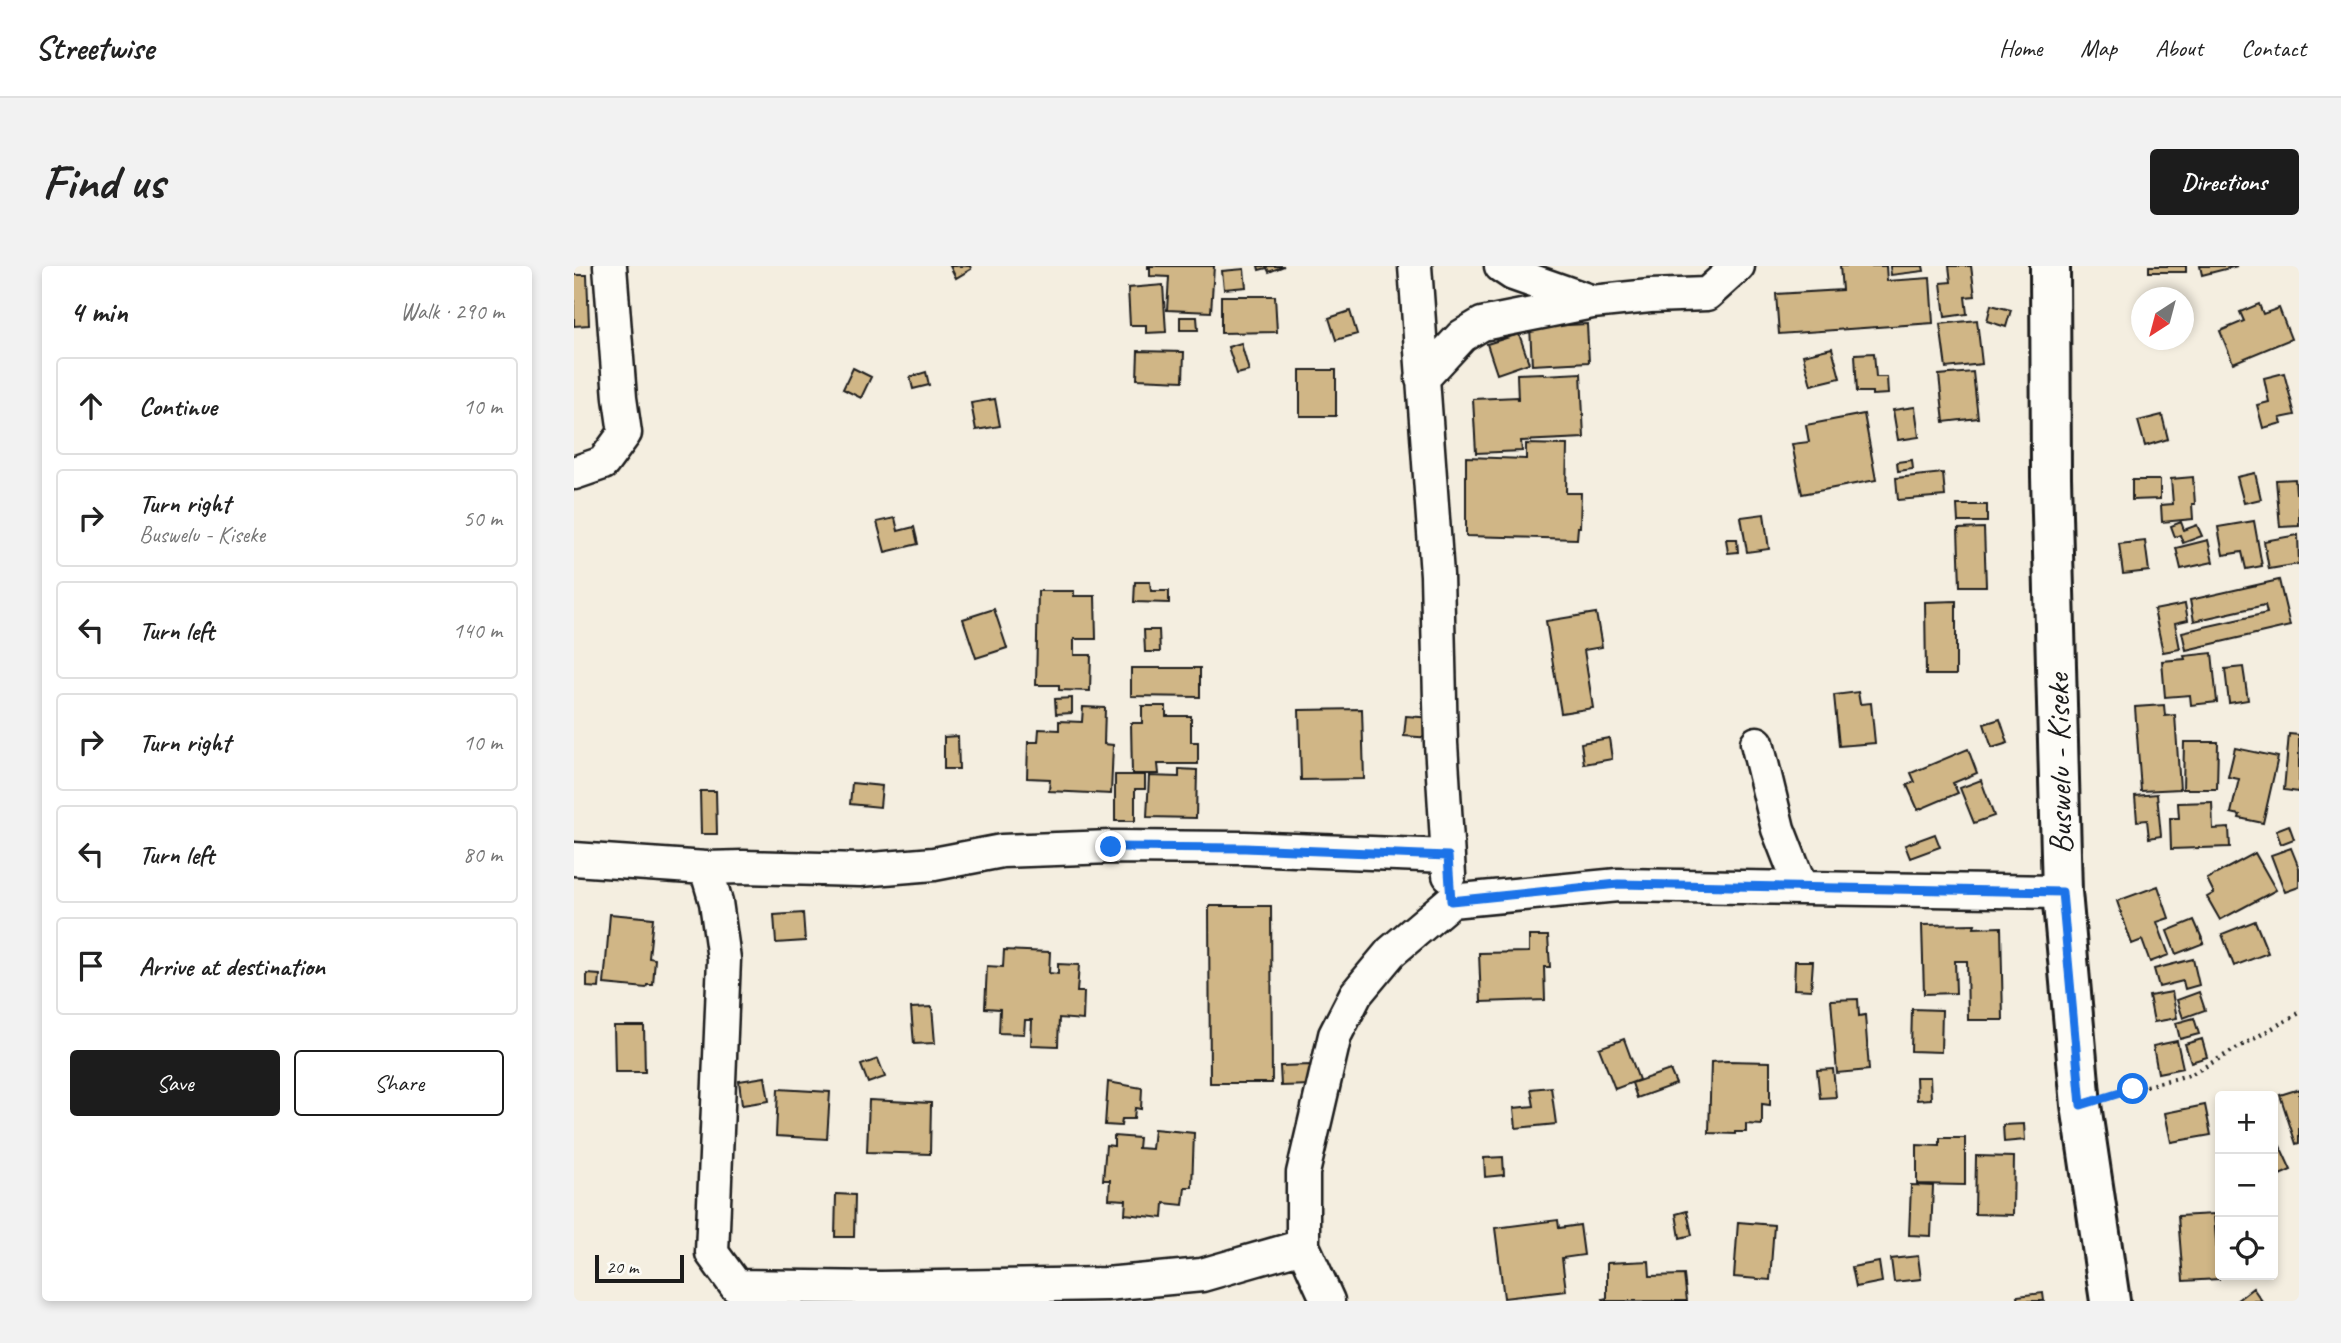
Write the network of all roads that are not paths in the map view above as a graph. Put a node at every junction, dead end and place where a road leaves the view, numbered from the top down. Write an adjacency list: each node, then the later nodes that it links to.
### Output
1 (610, 266): 8 (street)
2 (1415, 266): 7 (street)
3 (1501, 266): 6 (street)
4 (1738, 266): 6 (street)
5 (2050, 266): 14 (main road, Buswelu - Kiseke)
6 (1591, 302): 7 (street)
7 (1422, 379): 10 (street)
8 (574, 473)
9 (1757, 743): 13 (street)
10 (1448, 856): 12 (street); 15 (street)
11 (574, 859): 12 (street)
12 (706, 868): 16 (street)
13 (1801, 888): 14 (street); 15 (street)
14 (2062, 892): 18 (main road, Buswelu - Kiseke)
15 (1451, 901): 16 (street)
16 (1303, 1246): 17 (street)
17 (1328, 1301)
18 (2110, 1301)

